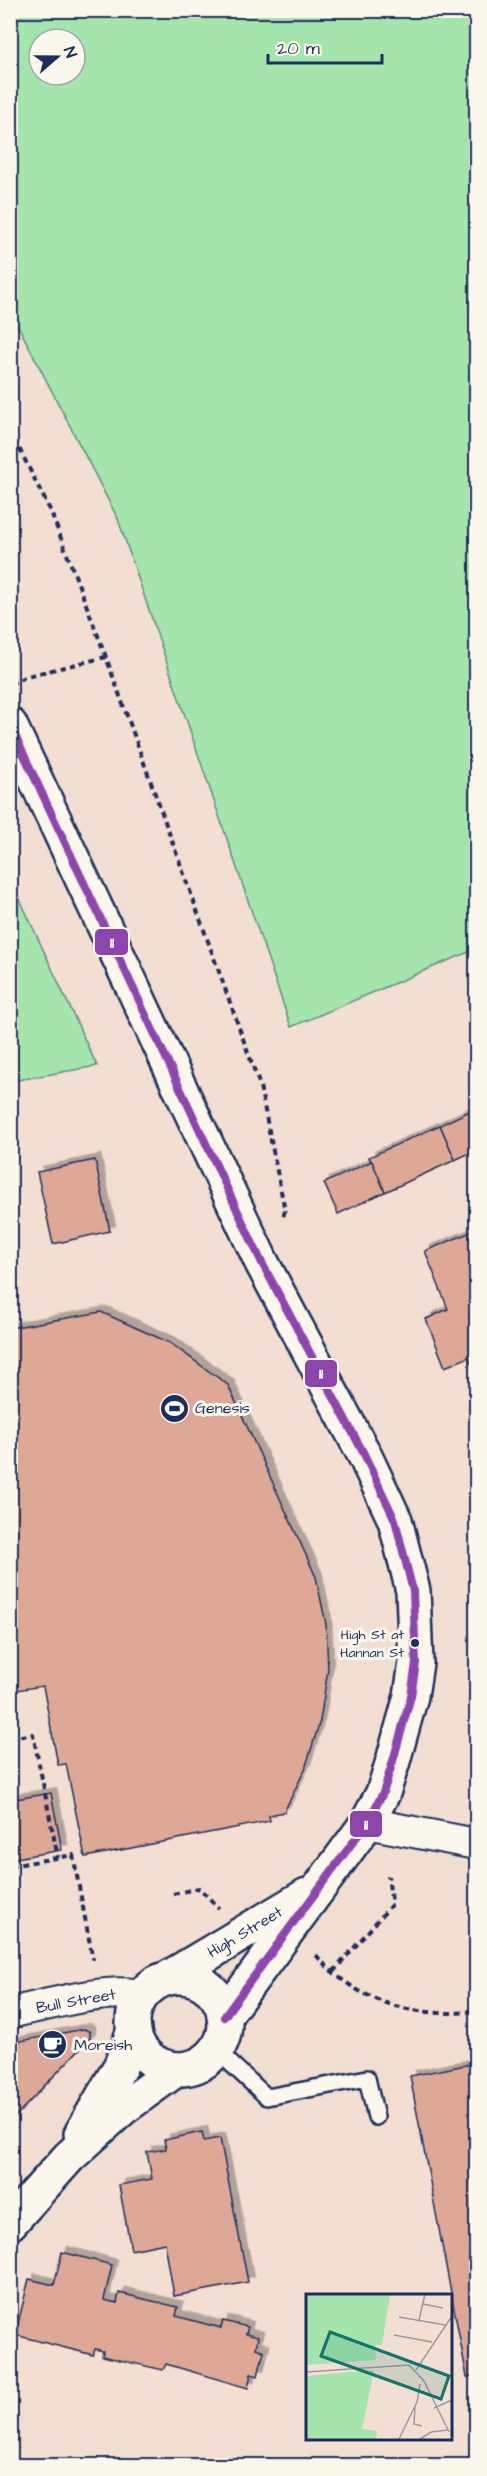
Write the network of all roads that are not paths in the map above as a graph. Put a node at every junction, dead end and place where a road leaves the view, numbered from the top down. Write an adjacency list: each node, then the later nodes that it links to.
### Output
1 (10, 725): 2 (main road, High Street)
2 (367, 1823): 3 (street); 4 (main road, High Street)
3 (477, 1844)
4 (322, 1886): 5 (main road, High Street); 7 (main road, High Street)
5 (155, 1988): 6 (street, Bull Street); 7 (main road); 8 (main road)
6 (10, 2013)
7 (224, 2017): 9 (main road)
8 (134, 2030): 10 (main road); 12 (main road)
9 (216, 2050): 10 (main road); 11 (lane)
10 (177, 2069): 12 (main road)
11 (376, 2117)
12 (69, 2157): 13 (main road)
13 (10, 2223)

